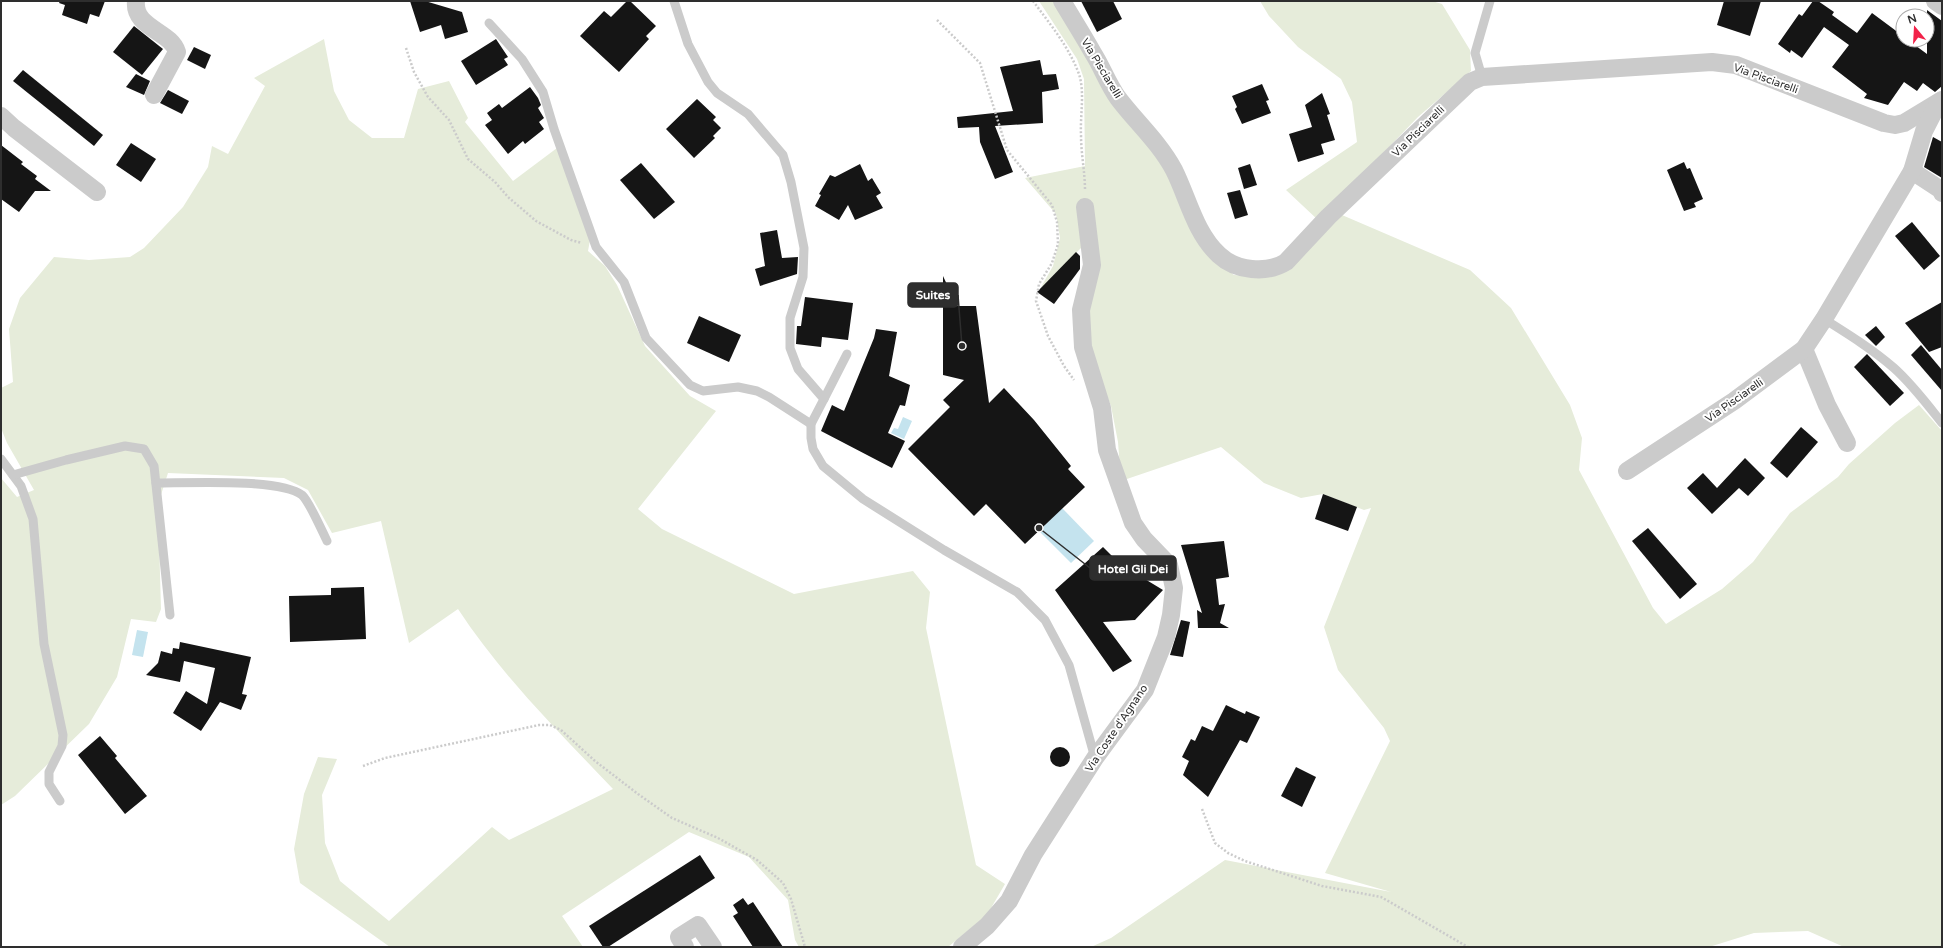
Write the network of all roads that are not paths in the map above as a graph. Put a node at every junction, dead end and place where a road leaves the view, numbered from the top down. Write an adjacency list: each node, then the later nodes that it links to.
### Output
1 (136, 1): 9 (street)
2 (674, 1): 19 (lane)
3 (1062, 1): 8 (street, Via Pisciarelli)
4 (1490, 1): 8 (lane)
5 (1935, 1): 6 (street)
6 (1942, 6)
7 (489, 23): 21 (lane)
8 (1482, 77): 10 (street, Via Pisciarelli)
9 (154, 95)
10 (1940, 101): 12 (street, Via Pisciarelli)
11 (1, 116): 13 (street)
12 (1912, 172): 14 (street); 16 (street, Via Pisciarelli)
13 (97, 192)
14 (1942, 193)
15 (1085, 207): 29 (street, Via Coste d'Agnano)
16 (1824, 319): 17 (street, Via Pisciarelli); 20 (lane)
17 (1804, 349): 22 (street); 24 (street, Via Pisciarelli)
18 (847, 354): 19 (lane)
19 (824, 399): 21 (lane)
20 (1942, 423)
21 (811, 424): 29 (lane)
22 (1847, 443)
23 (1, 459): 25 (lane)
24 (1627, 471)
25 (13, 475): 26 (lane); 30 (lane)
26 (156, 483): 27 (lane); 28 (lane)
27 (327, 541)
28 (170, 616)
29 (1095, 758): 33 (street, Via Coste d'Agnano)
30 (60, 801)
31 (685, 947): 32 (street)
32 (713, 947)
33 (962, 947)

